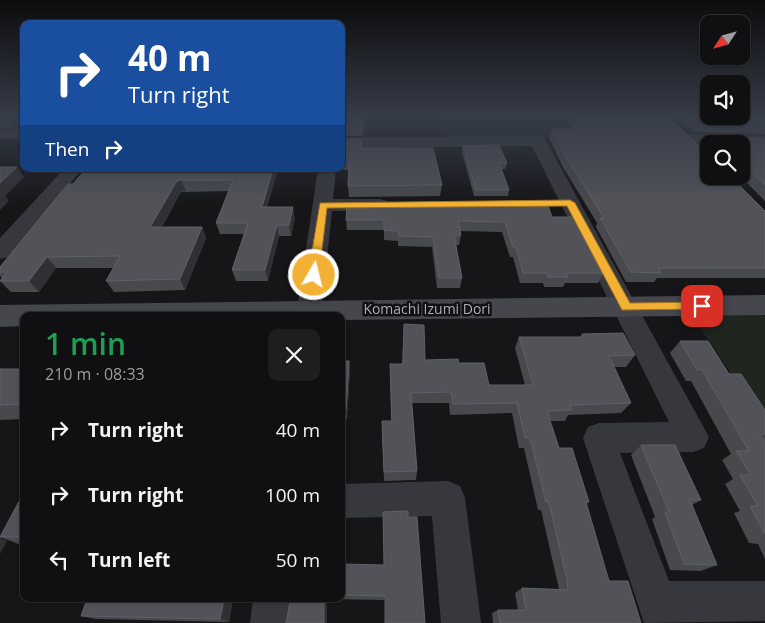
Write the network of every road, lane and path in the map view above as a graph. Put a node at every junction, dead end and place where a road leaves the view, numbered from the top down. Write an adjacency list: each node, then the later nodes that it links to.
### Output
1 (541, 146): 5 (street)
2 (69, 172): 8 (street)
3 (328, 172): 6 (street)
4 (550, 203): 5 (street)
5 (570, 203): 10 (street)
6 (323, 205): 7 (street); 11 (street)
7 (402, 205)
8 (0, 252)
9 (765, 306): 10 (street, Komachi Izumi Dori)
10 (626, 307): 12 (street, Komachi Izumi Dori); 18 (street)
11 (309, 312)
12 (345, 312)
13 (0, 316): 14 (street, Komachi Izumi Dori)
14 (20, 316)
15 (345, 501): 20 (street)
16 (765, 601): 18 (street)
17 (273, 602): 19 (street)
18 (660, 612)
19 (270, 623)
20 (461, 623)

